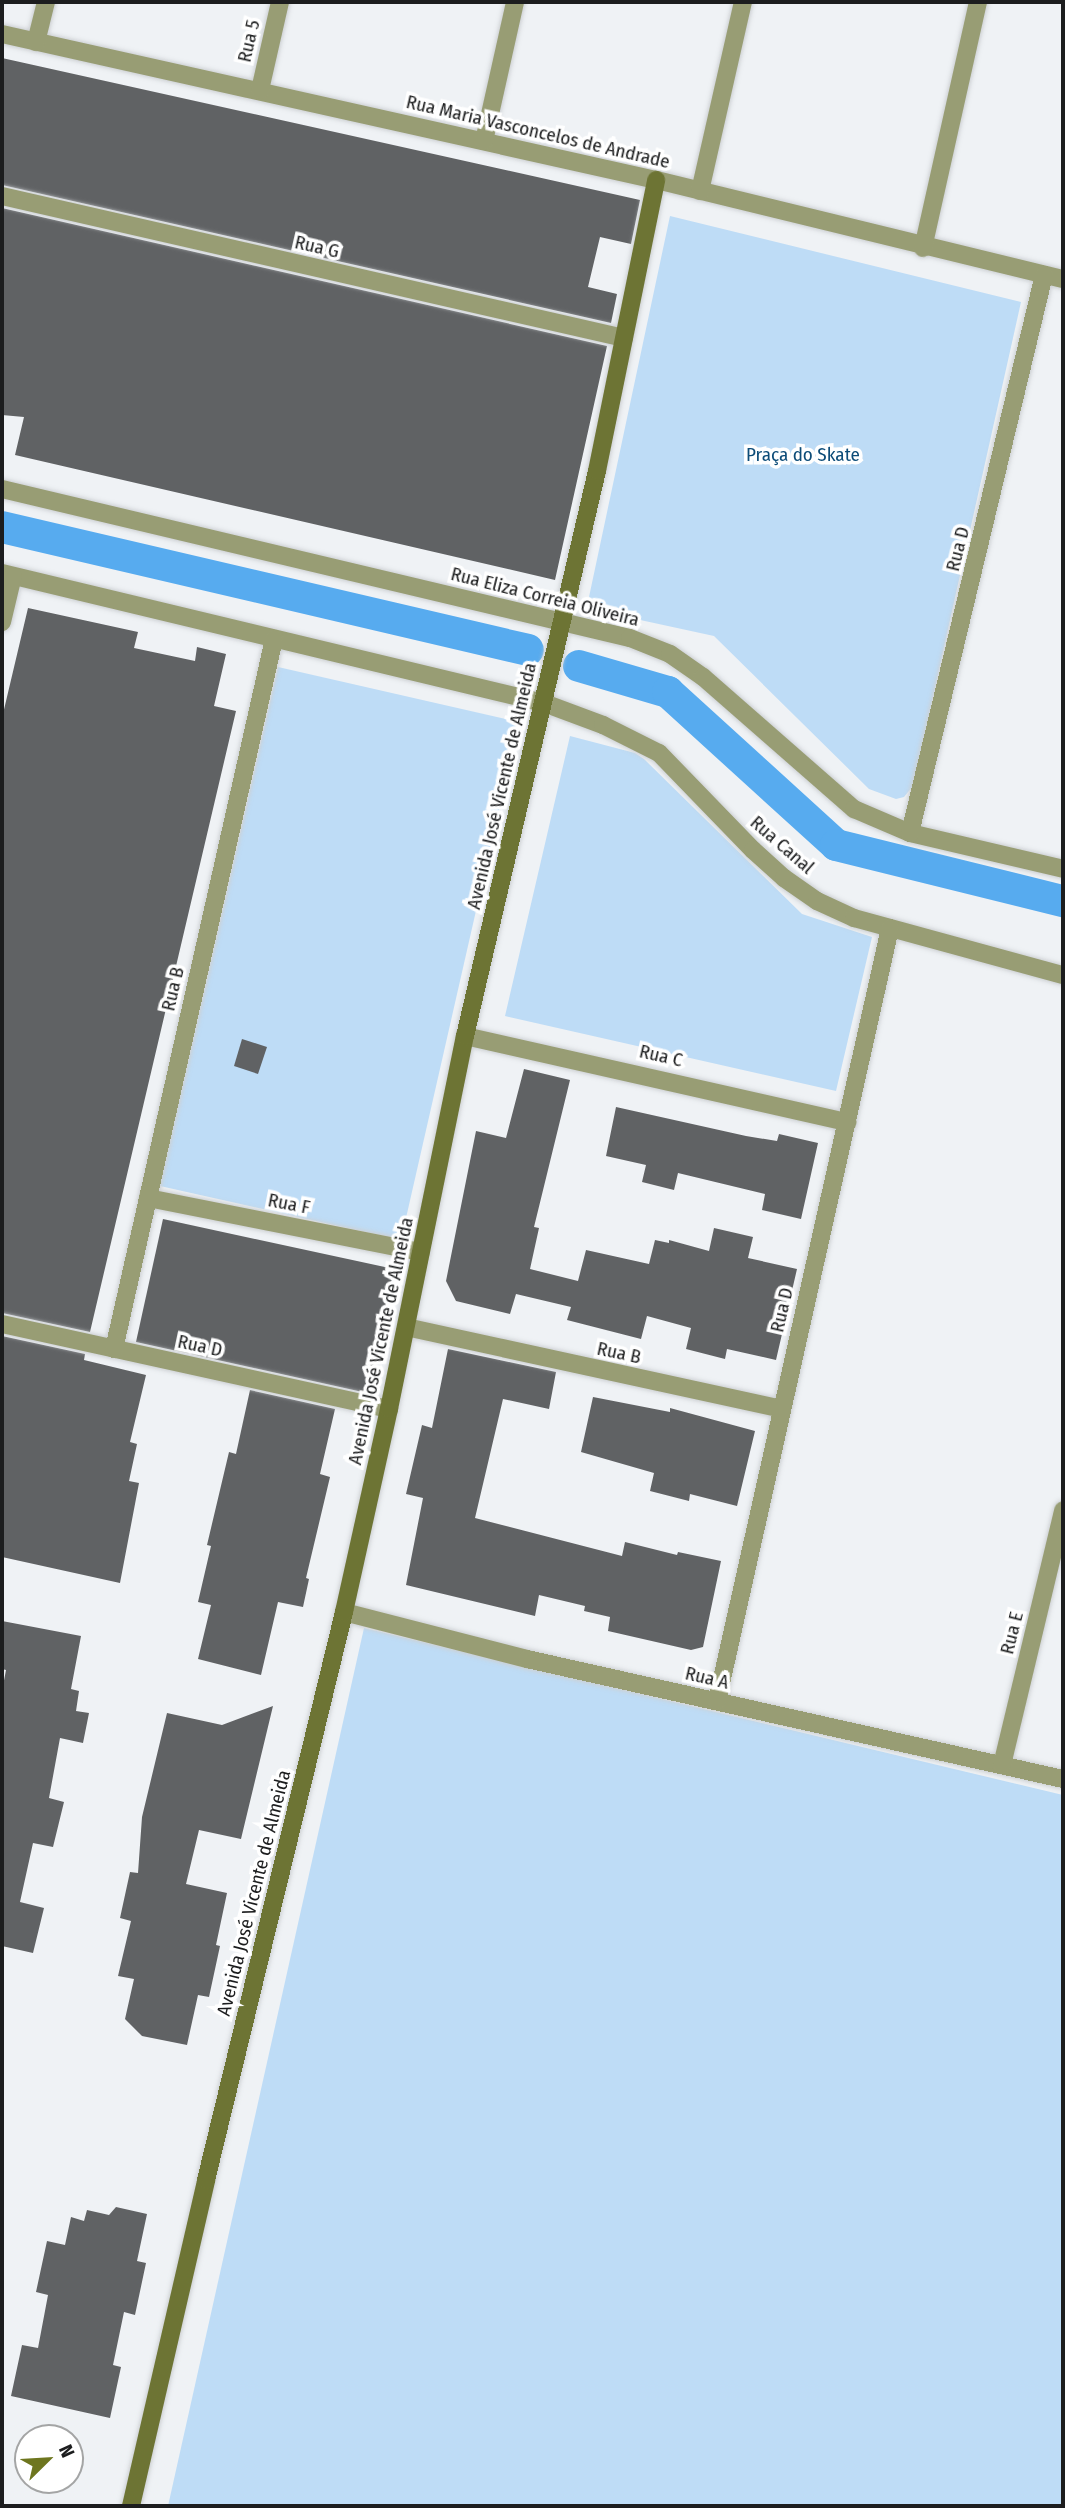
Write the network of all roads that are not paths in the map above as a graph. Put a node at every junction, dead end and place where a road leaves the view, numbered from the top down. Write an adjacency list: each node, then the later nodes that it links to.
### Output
1 (46, 2): 7 (street)
2 (280, 2): 8 (street, Rua 5)
3 (515, 2): 9 (street)
4 (744, 2): 11 (street)
5 (978, 2): 13 (street)
6 (2, 34): 7 (street, Rua Maria Vasconcelos de Andrade)
7 (36, 42): 8 (street, Rua Maria Vasconcelos de Andrade)
8 (260, 90): 9 (street, Rua Maria Vasconcelos de Andrade)
9 (484, 141): 10 (street, Rua Maria Vasconcelos de Andrade)
10 (656, 180): 11 (street, Rua Maria Vasconcelos de Andrade); 16 (street, Avenida José Vicente de Almeida)
11 (701, 191): 13 (street, Rua Maria Vasconcelos de Andrade)
12 (2, 196): 16 (street, Rua G)
13 (923, 248): 14 (street, Rua Maria Vasconcelos de Andrade)
14 (1044, 275): 15 (street, Rua Maria Vasconcelos de Andrade); 23 (street, Rua D)
15 (1063, 279)
16 (624, 338): 19 (street, Avenida José Vicente de Almeida)
17 (2, 489): 19 (street, Rua Eliza Correia Oliveira)
18 (7, 574): 20 (street); 21 (street)
19 (562, 620): 22 (street, Avenida José Vicente de Almeida); 23 (street, Rua Eliza Correia Oliveira)
20 (2, 622)
21 (274, 639): 22 (street); 29 (street, Rua B)
22 (544, 703): 25 (street, Rua Canal); 27 (street, Avenida José Vicente de Almeida)
23 (910, 833): 24 (street, Rua Eliza Correia Oliveira)
24 (1063, 869)
25 (890, 928): 26 (street, Rua Canal); 28 (street, Rua D)
26 (1063, 975)
27 (465, 1035): 28 (street, Rua C); 30 (street, Avenida José Vicente de Almeida)
28 (847, 1122): 35 (street, Rua D)
29 (148, 1198): 30 (street, Rua F); 33 (street, Rua B)
30 (421, 1252): 32 (street, Avenida José Vicente de Almeida)
31 (2, 1324): 33 (street, Rua D)
32 (406, 1326): 34 (street, Avenida José Vicente de Almeida); 35 (street, Rua B)
33 (114, 1349): 34 (street, Rua D)
34 (389, 1409): 37 (street, Avenida José Vicente de Almeida)
35 (781, 1409): 38 (street, Rua D)
36 (1063, 1510): 39 (street, Rua E)
37 (344, 1612): 38 (street, Rua A); 41 (street, Avenida José Vicente de Almeida)
38 (718, 1702): 39 (street, Rua A)
39 (1002, 1765): 40 (street, Rua A)
40 (1063, 1779)
41 (131, 2506)

